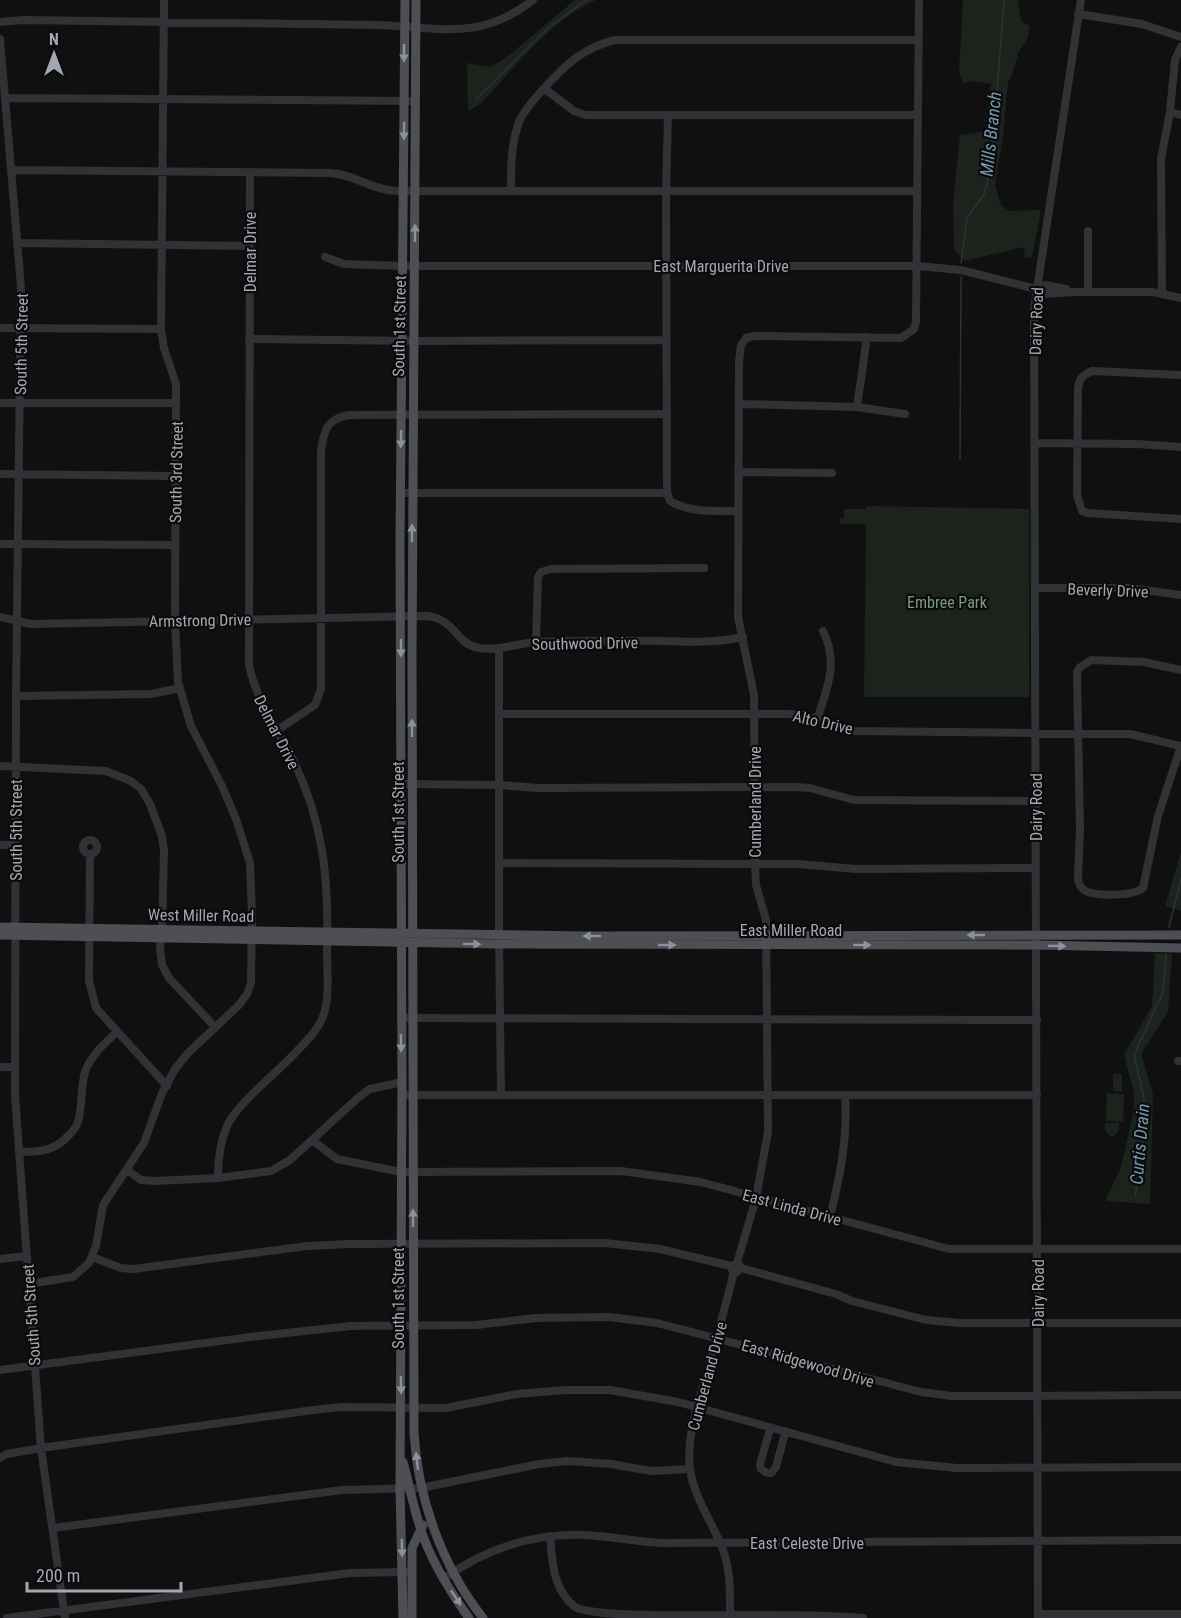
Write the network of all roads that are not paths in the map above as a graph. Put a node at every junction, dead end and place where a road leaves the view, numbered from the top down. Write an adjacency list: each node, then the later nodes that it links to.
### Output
1 (164, 0): 9 (street, South 3rd Street)
2 (405, 0): 10 (main road, South 1st Street)
3 (416, 0): 11 (main road, South 1st Street)
4 (533, 0): 11 (street)
5 (919, 0): 14 (street)
6 (1081, 0): 7 (street, Dairy Road)
7 (1078, 14): 12 (street); 42 (street, Dairy Road)
8 (0, 22): 9 (street)
9 (164, 22): 10 (street); 18 (street, South 3rd Street)
10 (404, 27): 11 (street); 19 (main road, South 1st Street, one-way to 19)
11 (416, 28): 20 (main road, South 1st Street)
12 (1181, 37)
13 (0, 39): 17 (street, South 5th Street)
14 (918, 40): 16 (street); 24 (street)
15 (1181, 47): 21 (street)
16 (545, 89): 23 (street); 28 (street)
17 (5, 98): 18 (street); 25 (street, South 5th Street)
18 (164, 99): 19 (street); 26 (street, South 3rd Street)
19 (404, 101): 20 (street); 29 (main road, South 1st Street, one-way to 29)
20 (415, 101): 30 (main road, South 1st Street)
21 (1170, 112): 22 (street); 44 (street)
22 (1181, 114)
23 (668, 115): 24 (street); 31 (street)
24 (917, 115): 32 (street)
25 (11, 170): 26 (street); 34 (street, South 5th Street)
26 (163, 172): 27 (street); 35 (street, South 3rd Street)
27 (250, 172): 29 (street); 36 (street, Delmar Drive)
28 (511, 190): 30 (street); 31 (street)
29 (403, 191): 30 (street); 38 (main road, South 1st Street)
30 (415, 191): 39 (main road, South 1st Street, one-way to 30)
31 (666, 191): 32 (street); 40 (street)
32 (917, 191): 41 (street)
33 (1088, 231): 43 (street)
34 (18, 243): 35 (street); 47 (street, South 5th Street)
35 (161, 245): 36 (street); 48 (street, South 3rd Street)
36 (250, 246): 50 (street, Delmar Drive)
37 (325, 257): 38 (street, East Marguerita Drive)
38 (403, 266): 39 (street, East Marguerita Drive); 52 (main road, South 1st Street)
39 (415, 266): 40 (street, East Marguerita Drive); 53 (main road, South 1st Street)
40 (666, 266): 41 (street, East Marguerita Drive); 51 (street)
41 (917, 266): 42 (street, East Marguerita Drive); 49 (street)
42 (1036, 289): 43 (street, East Marguerita Drive); 64 (street, Dairy Road)
43 (1088, 292): 44 (street, East Marguerita Drive)
44 (1162, 294): 45 (street, East Marguerita Drive)
45 (1181, 298)
46 (0, 328): 47 (street)
47 (21, 328): 48 (street); 56 (street, South 5th Street)
48 (161, 329): 57 (street, South 3rd Street)
49 (867, 337): 58 (street, Cumberland Drive); 59 (street)
50 (249, 339): 52 (street); 87 (street, Delmar Drive)
51 (666, 340): 53 (street); 60 (street)
52 (403, 341): 53 (street); 62 (main road, South 1st Street)
53 (413, 341): 63 (main road, South 1st Street)
54 (1181, 375): 65 (street)
55 (0, 403): 56 (street)
56 (20, 403): 57 (street); 70 (street, South 5th Street)
57 (176, 403): 71 (street, South 3rd Street)
58 (740, 405): 59 (street); 67 (street, Cumberland Drive)
59 (857, 407): 61 (street)
60 (667, 414): 63 (street); 74 (street)
61 (905, 414)
62 (402, 415): 63 (street); 72 (main road, South 1st Street, one-way to 72); 86 (street)
63 (413, 415): 73 (main road, South 1st Street)
64 (1035, 443): 65 (street); 81 (street, Dairy Road)
65 (1078, 444): 66 (street); 76 (street)
66 (1181, 447)
67 (739, 472): 68 (street); 75 (street, Cumberland Drive)
68 (832, 473)
69 (0, 474): 70 (street)
70 (19, 474): 71 (street); 78 (street, South 5th Street)
71 (175, 476): 79 (street, South 3rd Street)
72 (401, 493): 73 (street); 83 (main road, South 1st Street)
73 (413, 493): 74 (street); 84 (main road, South 1st Street, one-way to 73)
74 (667, 493): 75 (street)
75 (738, 512): 91 (street, Cumberland Drive)
76 (1181, 519)
77 (0, 544): 78 (street)
78 (19, 544): 79 (street); 88 (street, South 5th Street)
79 (175, 545): 89 (street, South 3rd Street)
80 (704, 568): 92 (street)
81 (1036, 588): 82 (street, Beverly Drive); 103 (street, Dairy Road)
82 (1181, 595)
83 (401, 616): 84 (street, Southwood Drive); 86 (street, Armstrong Drive); 97 (main road, South 1st Street, one-way to 97)
84 (412, 616): 93 (street, Southwood Drive); 98 (main road, South 1st Street)
85 (0, 617): 88 (street, Armstrong Drive)
86 (321, 618): 87 (street, Armstrong Drive); 102 (street)
87 (248, 619): 89 (street, Armstrong Drive); 102 (street, Delmar Drive)
88 (17, 621): 89 (street, Armstrong Drive); 96 (street, South 5th Street)
89 (175, 621): 95 (street, South 3rd Street)
90 (823, 631): 101 (street)
91 (743, 637): 92 (street, Southwood Drive); 100 (street, Cumberland Drive)
92 (536, 642): 93 (street, Southwood Drive)
93 (499, 649): 99 (street)
94 (1181, 670): 104 (street)
95 (180, 688): 96 (street); 126 (street, South 3rd Street)
96 (16, 696): 107 (street, South 5th Street)
97 (400, 699): 98 (main road); 108 (main road, South 1st Street)
98 (412, 700): 109 (main road, South 1st Street, one-way to 98)
99 (500, 714): 100 (street, Alto Drive); 110 (street)
100 (755, 714): 101 (street, Alto Drive); 111 (street, Cumberland Drive)
101 (817, 720): 103 (street, Alto Drive)
102 (276, 731): 128 (street, Delmar Drive)
103 (1036, 731): 104 (street, Alto Drive); 112 (street, Dairy Road)
104 (1078, 733): 105 (street, Alto Drive); 105 (street)
105 (1181, 746)
106 (0, 766): 107 (street)
107 (16, 768): 114 (street, South 5th Street); 124 (street)
108 (401, 784): 109 (street); 119 (main road, South 1st Street)
109 (413, 784): 110 (street); 120 (main road, South 1st Street)
110 (500, 785): 111 (street); 116 (street)
111 (755, 787): 112 (street); 117 (street, Cumberland Drive)
112 (1036, 801): 118 (street, Dairy Road)
113 (0, 845): 114 (street)
114 (16, 845): 122 (street, South 5th Street)
115 (90, 854): 123 (street)
116 (499, 864): 117 (street); 131 (street)
117 (755, 864): 118 (street); 133 (street, Cumberland Drive)
118 (1036, 868): 132 (street, Dairy Road)
119 (401, 869): 120 (main road); 129 (main road, South 1st Street)
120 (413, 869): 130 (main road, South 1st Street)
121 (0, 927): 122 (main road, West Miller Road)
122 (16, 932): 123 (main road, West Miller Road); 125 (main road, West Miller Road); 143 (street, South 5th Street)
123 (90, 933): 124 (main road, West Miller Road); 141 (street)
124 (162, 934): 126 (main road, West Miller Road); 140 (street)
125 (0, 935)
126 (252, 935): 128 (main road, West Miller Road); 140 (street, South 3rd Street)
127 (1181, 935): 132 (main road, East Miller Road)
128 (327, 937): 129 (main road, West Miller Road); 157 (street, Delmar Drive)
129 (401, 938): 130 (main road, East Miller Road); 135 (main road, South 1st Street)
130 (413, 938): 131 (main road, East Miller Road); 136 (main road, South 1st Street)
131 (499, 940): 133 (main road, East Miller Road); 137 (street)
132 (1036, 940): 133 (main road, East Miller Road); 134 (main road, East Miller Road, one-way to 134); 139 (street, Dairy Road)
133 (766, 941): 138 (street, Cumberland Drive)
134 (1181, 948)
135 (401, 1018): 136 (street); 144 (main road, South 1st Street, one-way to 144)
136 (414, 1018): 137 (street); 147 (main road, South 1st Street)
137 (501, 1018): 138 (street); 148 (street)
138 (768, 1019): 139 (street); 149 (street, Cumberland Drive)
139 (1036, 1020): 150 (street, Dairy Road)
140 (215, 1027): 145 (street, South 3rd Street)
141 (117, 1032): 145 (street); 153 (street)
142 (0, 1067): 143 (street)
143 (14, 1067): 153 (street, South 5th Street)
144 (402, 1082): 146 (main road, South 1st Street); 152 (street)
145 (167, 1086): 154 (street, South 3rd Street)
146 (402, 1095): 147 (street); 156 (main road, South 1st Street)
147 (414, 1095): 148 (street); 155 (main road, South 1st Street)
148 (501, 1095): 149 (street)
149 (767, 1095): 151 (street); 158 (street, Cumberland Drive)
150 (1037, 1095): 151 (street); 163 (street, Dairy Road)
151 (845, 1096): 159 (street)
152 (312, 1140): 156 (street, East Linda Drive); 157 (street)
153 (20, 1152): 164 (street, South 5th Street)
154 (127, 1170): 157 (street); 165 (street, South 3rd Street)
155 (414, 1171): 156 (street, East Linda Drive); 158 (street, East Linda Drive); 160 (main road, South 1st Street, one-way to 155)
156 (401, 1172): 161 (main road, South 1st Street)
157 (218, 1178)
158 (756, 1198): 159 (street, East Linda Drive); 167 (street, Cumberland Drive)
159 (830, 1217): 163 (street, East Linda Drive)
160 (413, 1243): 161 (street); 167 (street); 172 (main road, South 1st Street)
161 (401, 1244): 165 (street); 171 (main road, South 1st Street)
162 (1181, 1248): 163 (street, East Linda Drive)
163 (1037, 1249): 170 (street, Dairy Road)
164 (26, 1256): 166 (street); 168 (street, South 5th Street)
165 (92, 1257): 168 (street)
166 (0, 1259)
167 (736, 1267): 170 (street); 173 (street, Cumberland Drive)
168 (28, 1284): 174 (street, South 5th Street)
169 (1181, 1323): 170 (street)
170 (1038, 1324): 176 (street, Dairy Road)
171 (400, 1325): 172 (street, East Ridgewood Drive); 174 (street, East Ridgewood Drive); 178 (main road, South 1st Street, one-way to 178)
172 (414, 1325): 173 (street, East Ridgewood Drive); 179 (main road, South 1st Street)
173 (717, 1337): 176 (street, East Ridgewood Drive); 180 (street, Cumberland Drive)
174 (35, 1365): 175 (street, East Ridgewood Drive); 183 (street, South 5th Street)
175 (0, 1370)
176 (1038, 1395): 177 (street, East Ridgewood Drive); 185 (street, Dairy Road)
177 (1181, 1395)
178 (401, 1407): 179 (street); 183 (street); 189 (main road, South 1st Street)
179 (414, 1408): 180 (street); 188 (main road, South 1st Street, one-way to 179)
180 (698, 1408): 181 (street); 187 (street, Cumberland Drive)
181 (770, 1428): 182 (street); 182 (street)
182 (785, 1433): 185 (street)
183 (41, 1448): 184 (street); 191 (street, South 5th Street)
184 (0, 1458)
185 (1038, 1467): 186 (street); 194 (street, Dairy Road)
186 (1181, 1467)
187 (690, 1469): 188 (street); 196 (street, Cumberland Drive)
188 (421, 1488): 189 (street); 190 (main road, South 1st Street)
189 (405, 1489): 191 (street); 192 (main road); 199 (main road, South 1st Street, one-way to 199)
190 (429, 1516): 192 (main road, South 1st Street); 200 (main road)
191 (53, 1528): 202 (street, South 5th Street)
192 (420, 1528): 197 (main road); 198 (main road, South 1st Street)
193 (550, 1536): 196 (street, East Celeste Drive); 200 (street, East Celeste Drive); 205 (street)
194 (1038, 1540): 195 (street, East Celeste Drive); 196 (street, East Celeste Drive); 204 (street, Dairy Road)
195 (1181, 1540)
196 (721, 1543): 205 (street, Cumberland Drive)
197 (429, 1550): 198 (main road); 201 (main road)
198 (411, 1552): 199 (main road, South 1st Street)
199 (406, 1572): 202 (street); 207 (main road, South 1st Street); 208 (main road, South 1st Street)
200 (454, 1572): 201 (street, East Celeste Drive); 210 (main road)
201 (443, 1579): 209 (main road, one-way to 209)
202 (65, 1614): 206 (street)
203 (1181, 1614): 204 (street)
204 (1038, 1616)
205 (730, 1617): 211 (street)
206 (7, 1618)
207 (403, 1618)
208 (412, 1618)
209 (470, 1618)
210 (483, 1618)
211 (863, 1618)

